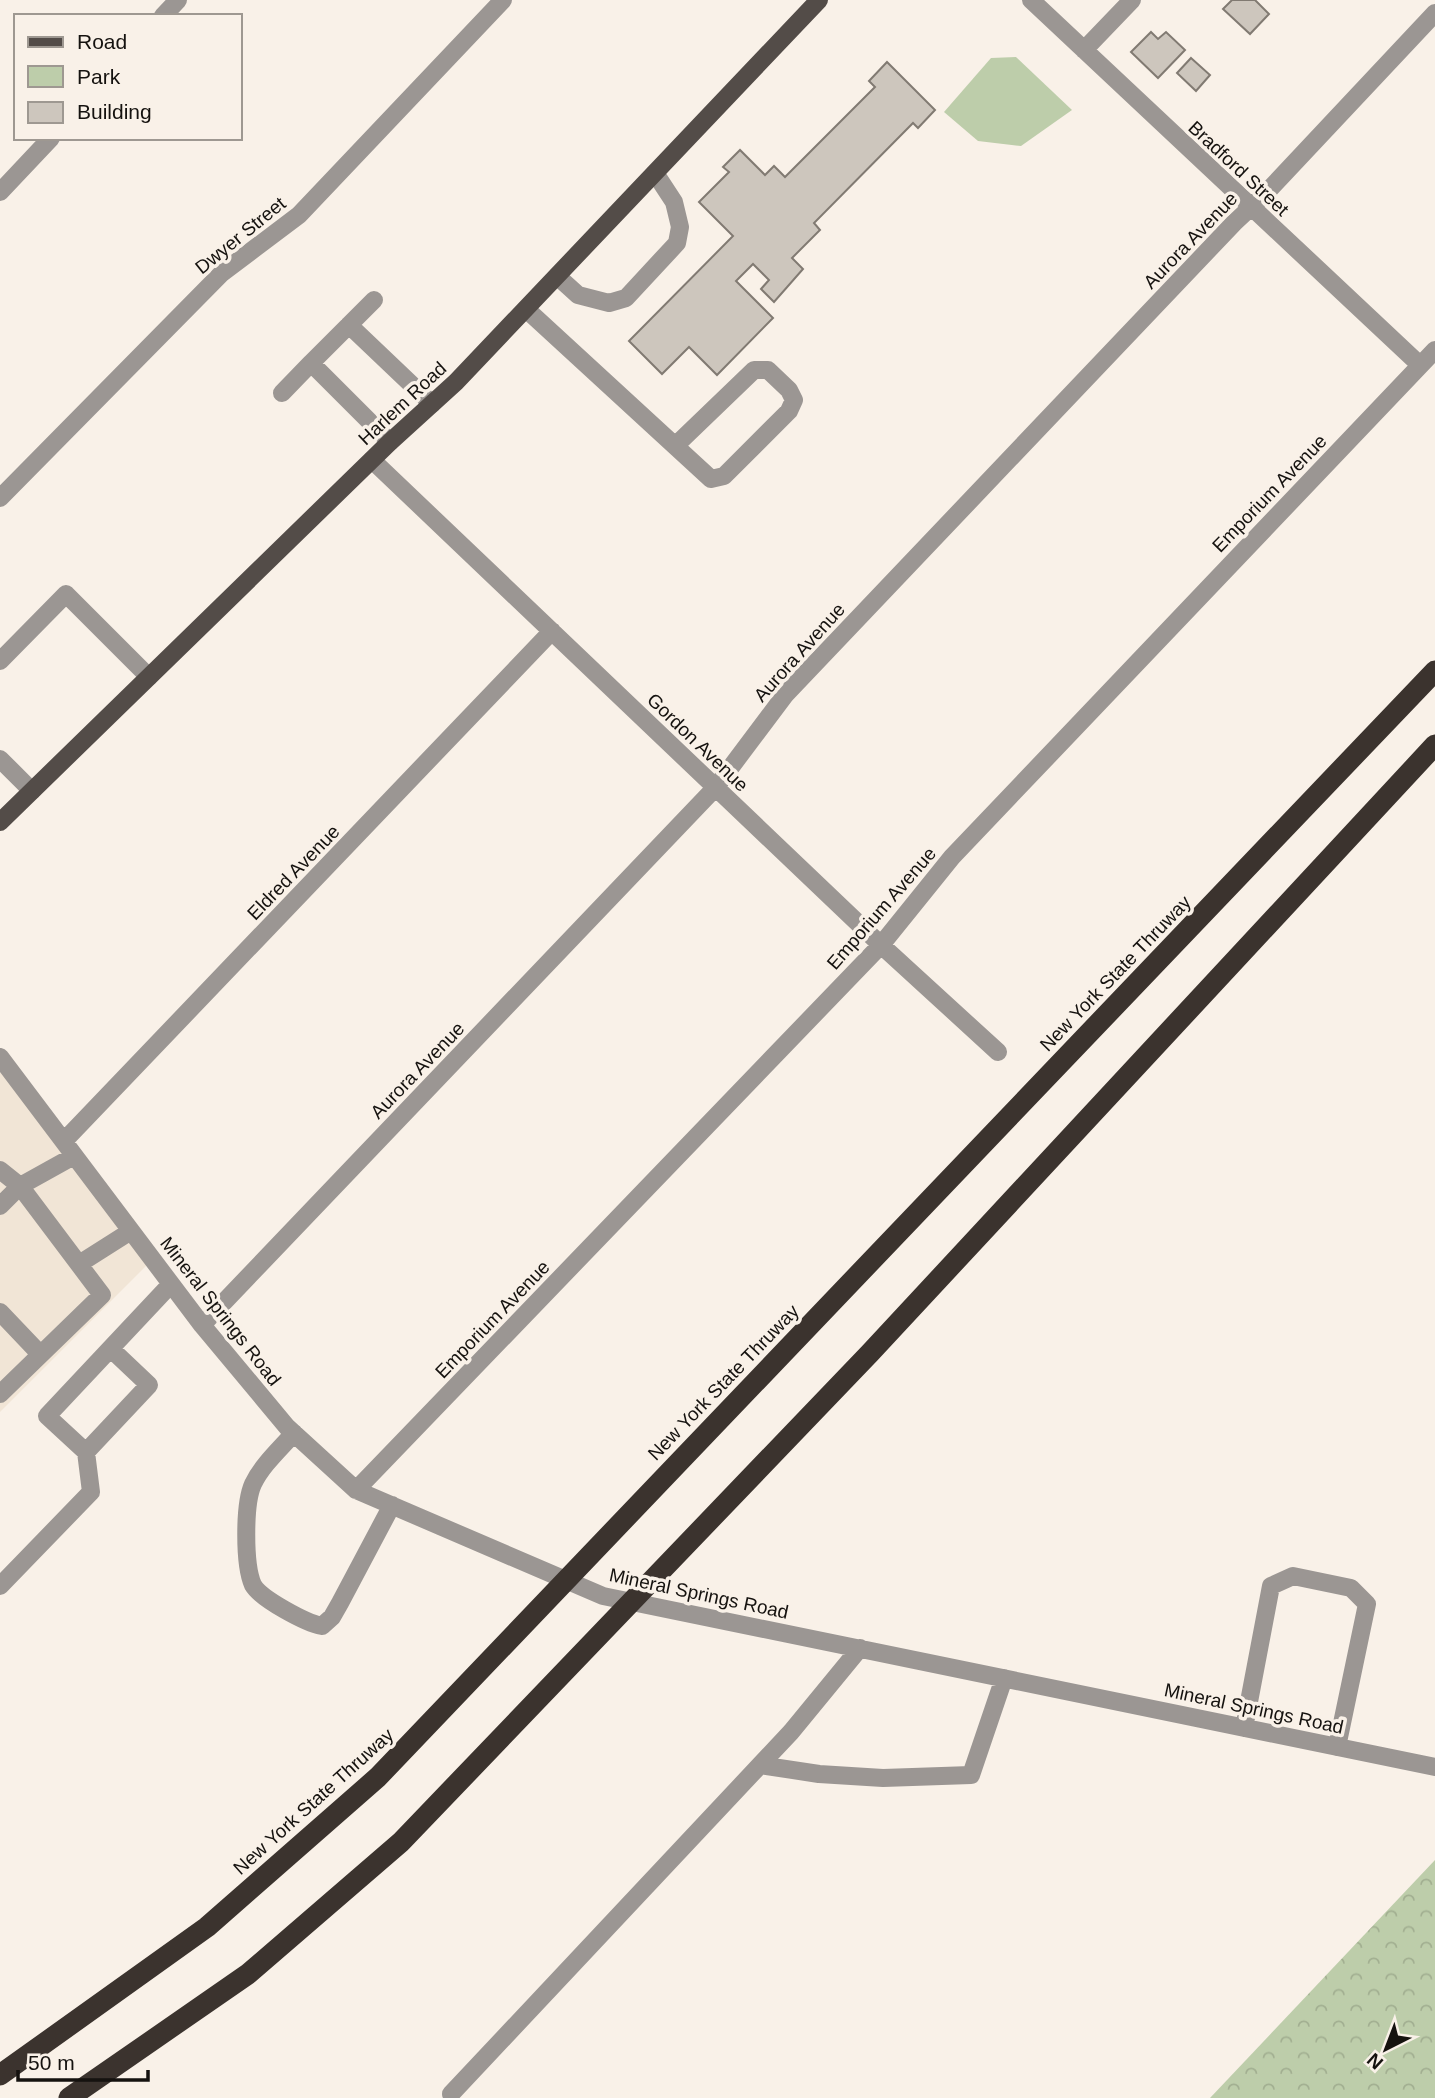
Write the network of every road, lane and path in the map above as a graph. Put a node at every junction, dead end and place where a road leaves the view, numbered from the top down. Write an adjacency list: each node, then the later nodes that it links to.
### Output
1 (178, 0): 7 (street)
2 (503, 0): 25 (street, Dwyer Street)
3 (819, 0): 10 (main road, Harlem Road)
4 (1031, 0): 8 (street, Bradford Street)
5 (1132, 0): 8 (street)
6 (1435, 13): 12 (street, Aurora Avenue)
7 (165, 14)
8 (1084, 50): 12 (street, Bradford Street)
9 (49, 140): 11 (street)
10 (655, 173): 13 (main road, Harlem Road); 13 (street)
11 (0, 192)
12 (1251, 208): 19 (street, Bradford Street); 32 (street, Aurora Avenue)
13 (557, 276): 15 (main road, Harlem Road)
14 (374, 300): 16 (street)
15 (526, 309): 21 (main road, Harlem Road); 23 (street)
16 (349, 325): 18 (street); 21 (street)
17 (1435, 350): 19 (street, Emporium Avenue)
18 (311, 363): 20 (street); 22 (street)
19 (1420, 365): 35 (street, Emporium Avenue)
20 (282, 393)
21 (432, 404): 22 (main road, Harlem Road)
22 (390, 442): 24 (main road, Harlem Road)
23 (675, 446): 23 (street)
24 (372, 460): 26 (street, Gordon Avenue); 29 (main road, Harlem Road)
25 (0, 498)
26 (552, 631): 32 (street, Gordon Avenue); 38 (street, Eldred Avenue)
27 (0, 661): 29 (street)
28 (1435, 671): 61 (highway, New York State Thruway)
29 (149, 677): 33 (main road, Harlem Road)
30 (1435, 745): 63 (highway)
31 (0, 759): 33 (street)
32 (716, 787): 35 (street, Gordon Avenue); 46 (street, Aurora Avenue)
33 (32, 791): 34 (main road, Harlem Road)
34 (0, 822)
35 (881, 945): 36 (street, Gordon Avenue); 52 (street, Emporium Avenue)
36 (998, 1052)
37 (0, 1058): 38 (street, Mineral Springs Road)
38 (69, 1148): 40 (street, Eldred Avenue); 42 (street, Mineral Springs Road)
39 (0, 1170): 40 (street)
40 (20, 1186): 41 (street, Eldred Avenue); 43 (street)
41 (0, 1206)
42 (131, 1231): 43 (street); 44 (street, Mineral Springs Road)
43 (79, 1264): 48 (street)
44 (171, 1284): 46 (street, Mineral Springs Road); 47 (street)
45 (0, 1312): 48 (street)
46 (202, 1325): 50 (street, Mineral Springs Road)
47 (111, 1349): 51 (street); 51 (street)
48 (40, 1354): 49 (street)
49 (0, 1394)
50 (293, 1433): 52 (street, Mineral Springs Road); 53 (street)
51 (86, 1452): 54 (street)
52 (356, 1490): 53 (street, Mineral Springs Road)
53 (391, 1506): 55 (street, Mineral Springs Road)
54 (0, 1586)
55 (860, 1648): 56 (street, Mineral Springs Road); 59 (street)
56 (1004, 1678): 57 (street, Mineral Springs Road); 59 (street)
57 (1244, 1728): 58 (street, Mineral Springs Road); 58 (street)
58 (1337, 1747): 60 (street, Mineral Springs Road)
59 (760, 1765): 62 (street)
60 (1435, 1767)
61 (0, 2076)
62 (451, 2094)
63 (69, 2098)

